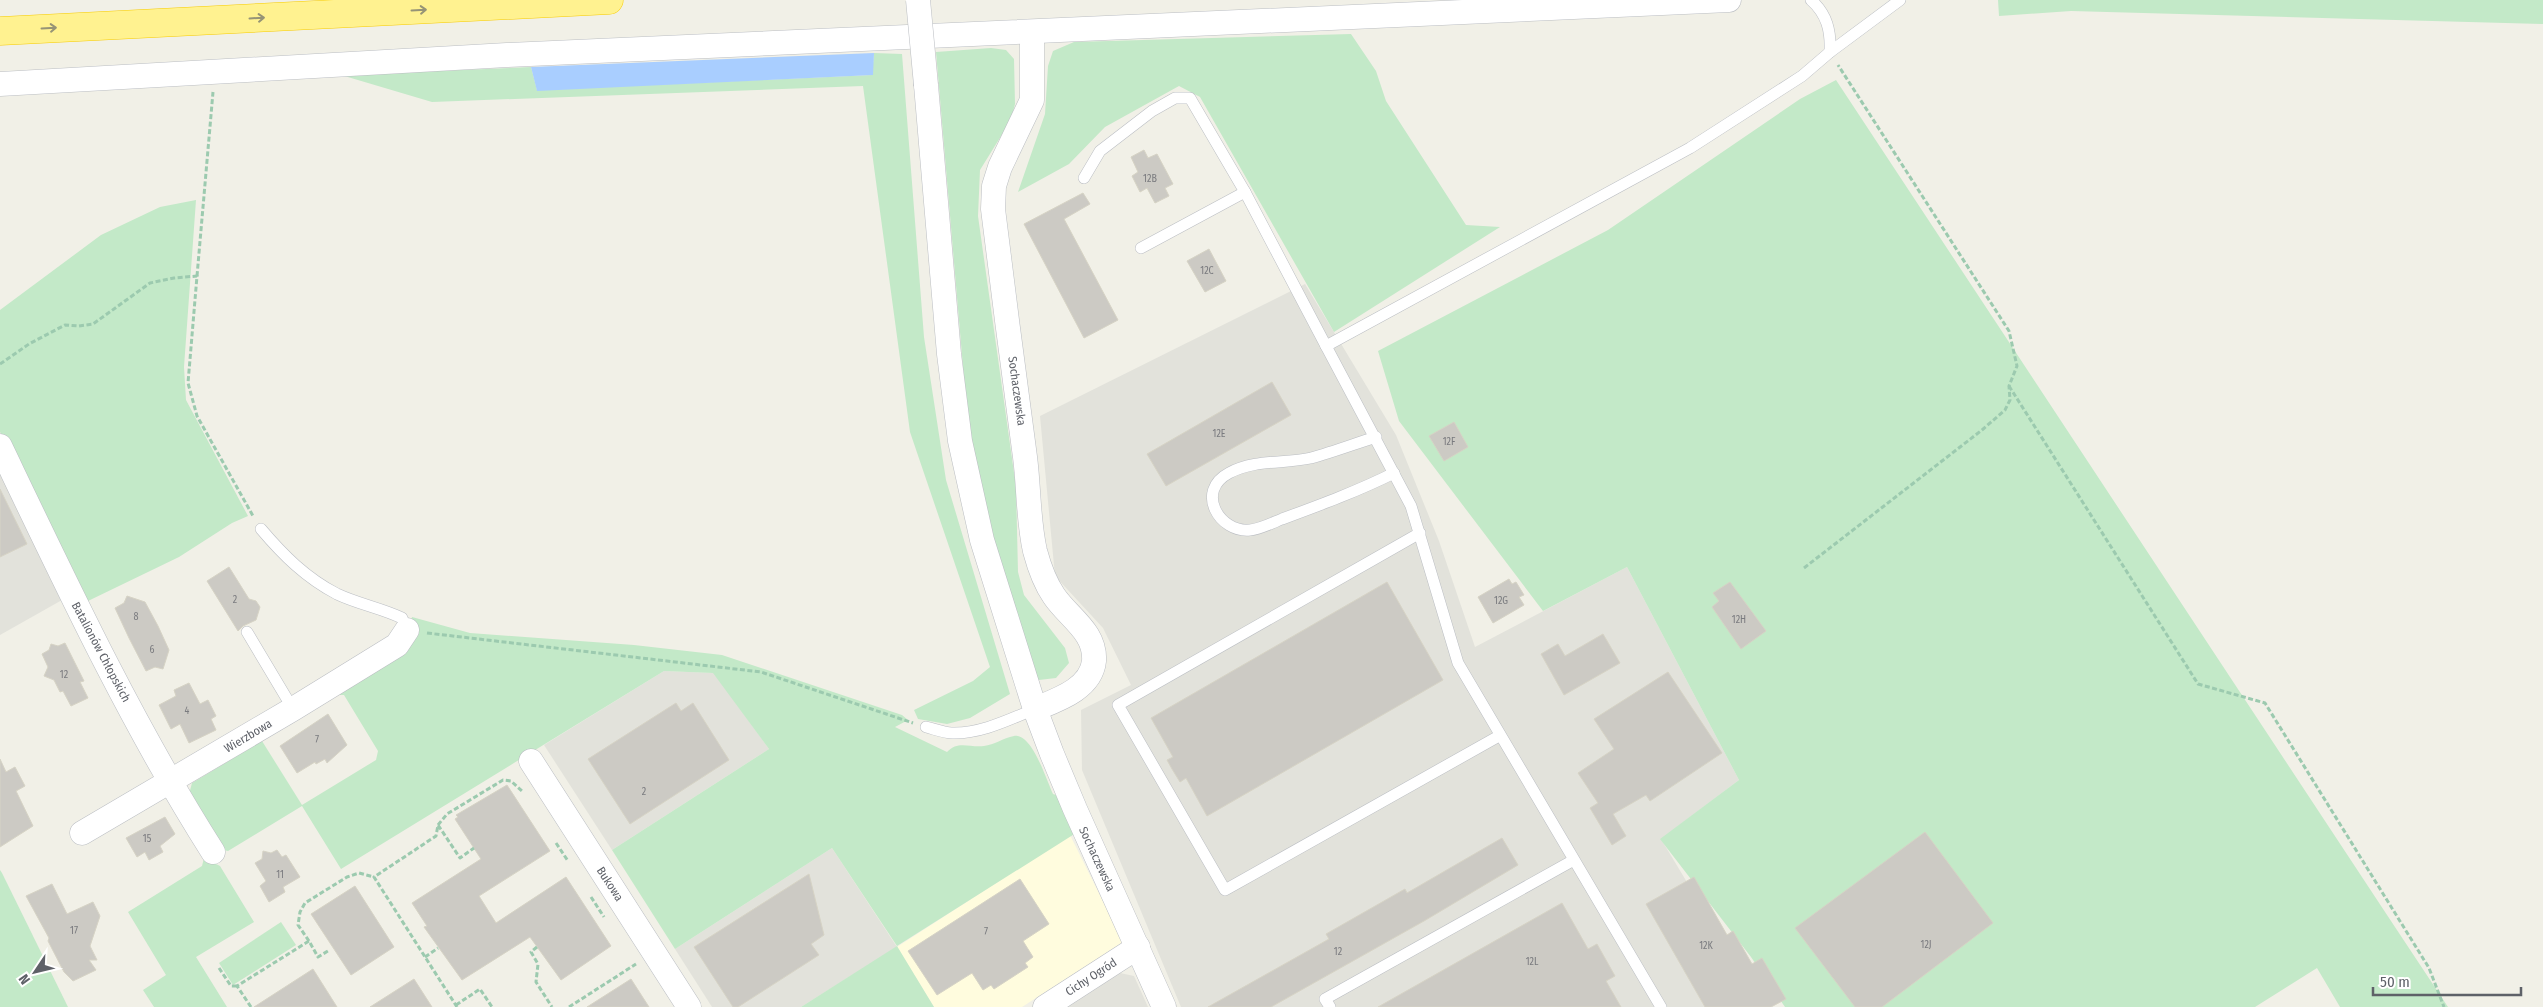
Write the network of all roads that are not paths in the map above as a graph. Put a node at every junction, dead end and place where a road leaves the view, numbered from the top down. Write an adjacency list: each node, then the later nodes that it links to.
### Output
1 (609, 0): 6 (highway, one-way to 1)
2 (918, 0): 22 (street, Sochaczewska, bridge)
3 (1729, 0): 7 (street)
4 (1811, 0): 8 (lane)
5 (1900, 0): 8 (lane)
6 (0, 31)
7 (1032, 32): 9 (street); 22 (street, Sochaczewska)
8 (1830, 52): 13 (lane)
9 (0, 84)
10 (1084, 178): 11 (lane)
11 (1245, 192): 12 (lane); 13 (lane)
12 (1141, 248)
13 (1326, 346): 14 (lane)
14 (1376, 437): 16 (lane); 16 (lane)
15 (0, 446): 26 (street, Batalionów Chłopskich)
16 (1394, 473): 18 (lane)
17 (261, 529): 19 (lane)
18 (1420, 533): 24 (lane); 24 (lane)
19 (407, 630): 21 (street, Wierzbowa)
20 (247, 632): 21 (lane)
21 (293, 709): 26 (street, Wierzbowa)
22 (1035, 709): 23 (lane); 30 (street, Sochaczewska)
23 (926, 727)
24 (1498, 736): 29 (lane)
25 (531, 761): 31 (street, Bukowa)
26 (170, 783): 27 (street, Wierzbowa); 28 (street, Batalionów Chłopskich)
27 (82, 833)
28 (213, 852)
29 (1572, 861): 34 (lane); 35 (lane)
30 (1138, 947): 32 (street, Cichy Ogród); 33 (street, Sochaczewska)
31 (689, 1007)
32 (1045, 1007)
33 (1164, 1007)
34 (1330, 1007)
35 (1661, 1007)

